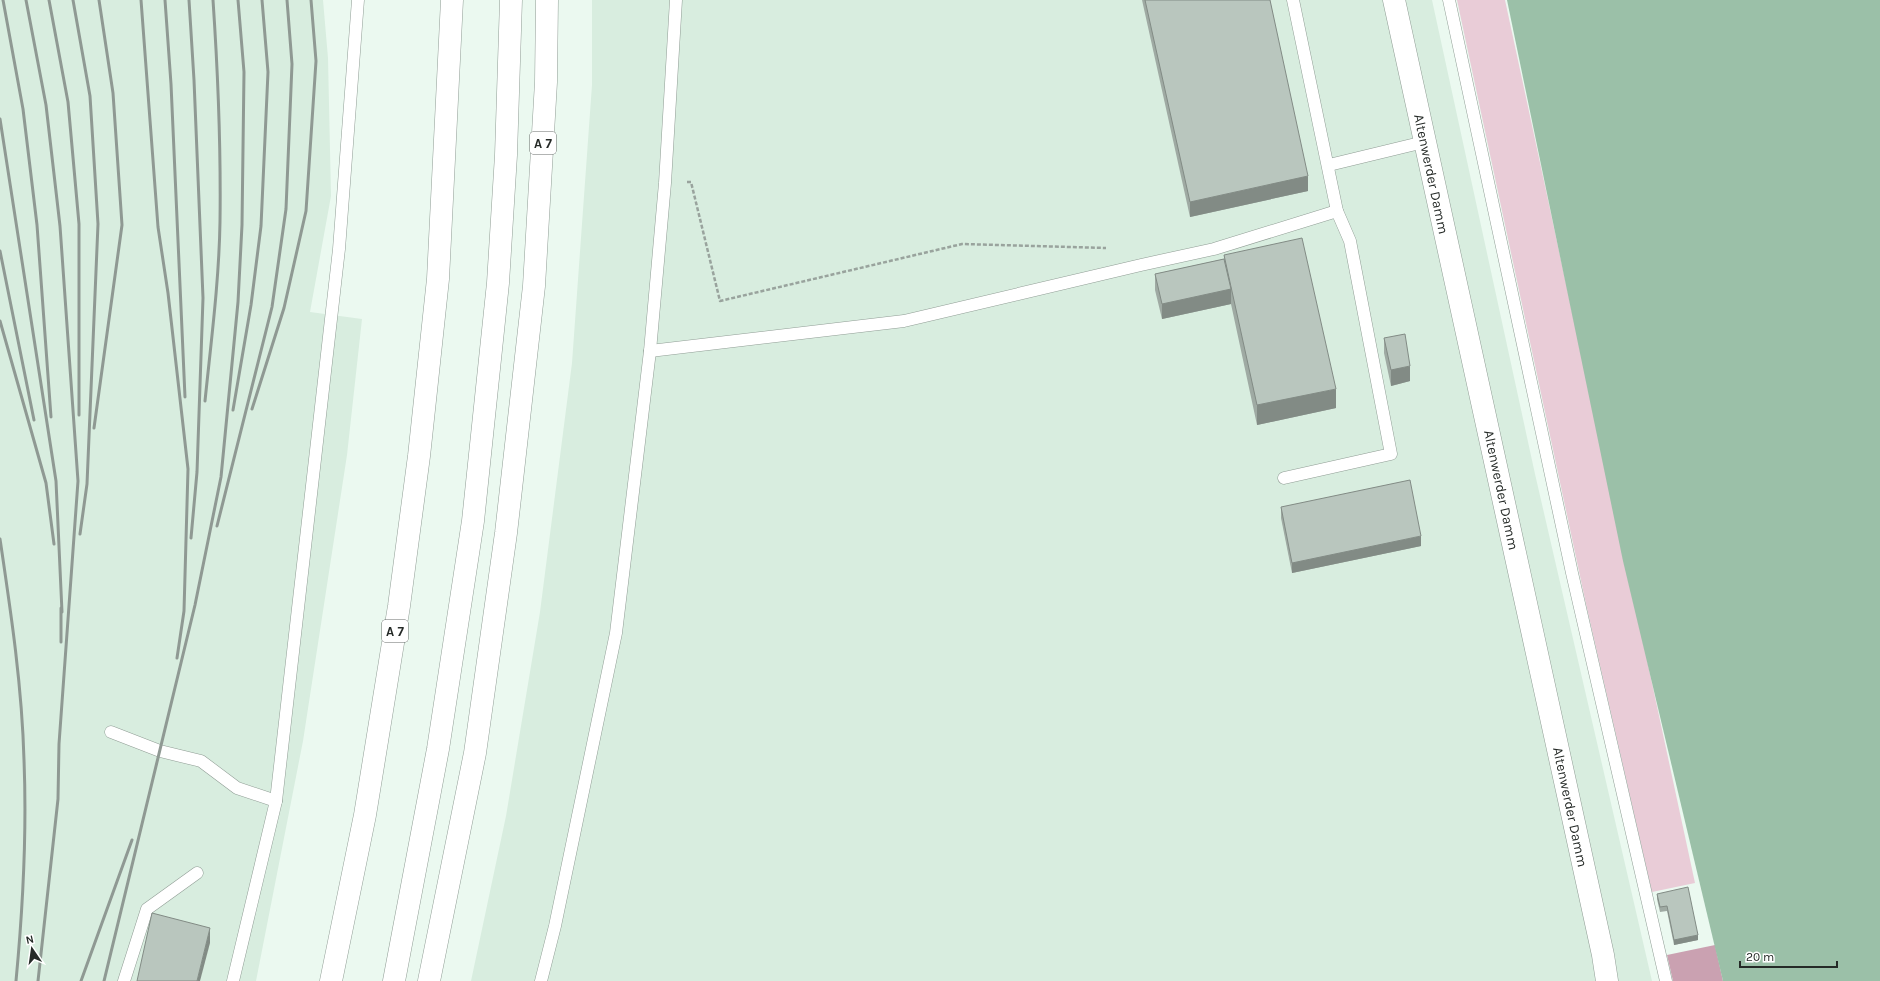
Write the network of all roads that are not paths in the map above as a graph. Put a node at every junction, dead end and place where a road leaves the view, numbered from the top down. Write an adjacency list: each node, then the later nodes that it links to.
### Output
1 (358, 0): 15 (lane)
2 (452, 0): 19 (main road, A 7)
3 (511, 0): 20 (main road)
4 (548, 0): 21 (main road, A 7)
5 (676, 0): 12 (lane)
6 (1293, 0): 10 (lane)
7 (1394, 0): 9 (main road, Altenwerder Damm)
8 (1449, 0): 24 (lane)
9 (1424, 142): 10 (lane); 23 (main road, Altenwerder Damm)
10 (1329, 165): 11 (lane)
11 (1337, 211): 12 (lane); 13 (lane)
12 (650, 351): 22 (lane)
13 (1284, 478)
14 (111, 732): 15 (lane)
15 (276, 801): 18 (lane)
16 (196, 873): 17 (lane)
17 (124, 981)
18 (233, 981)
19 (331, 981)
20 (394, 981)
21 (429, 981)
22 (542, 981)
23 (1606, 981)
24 (1666, 981)

